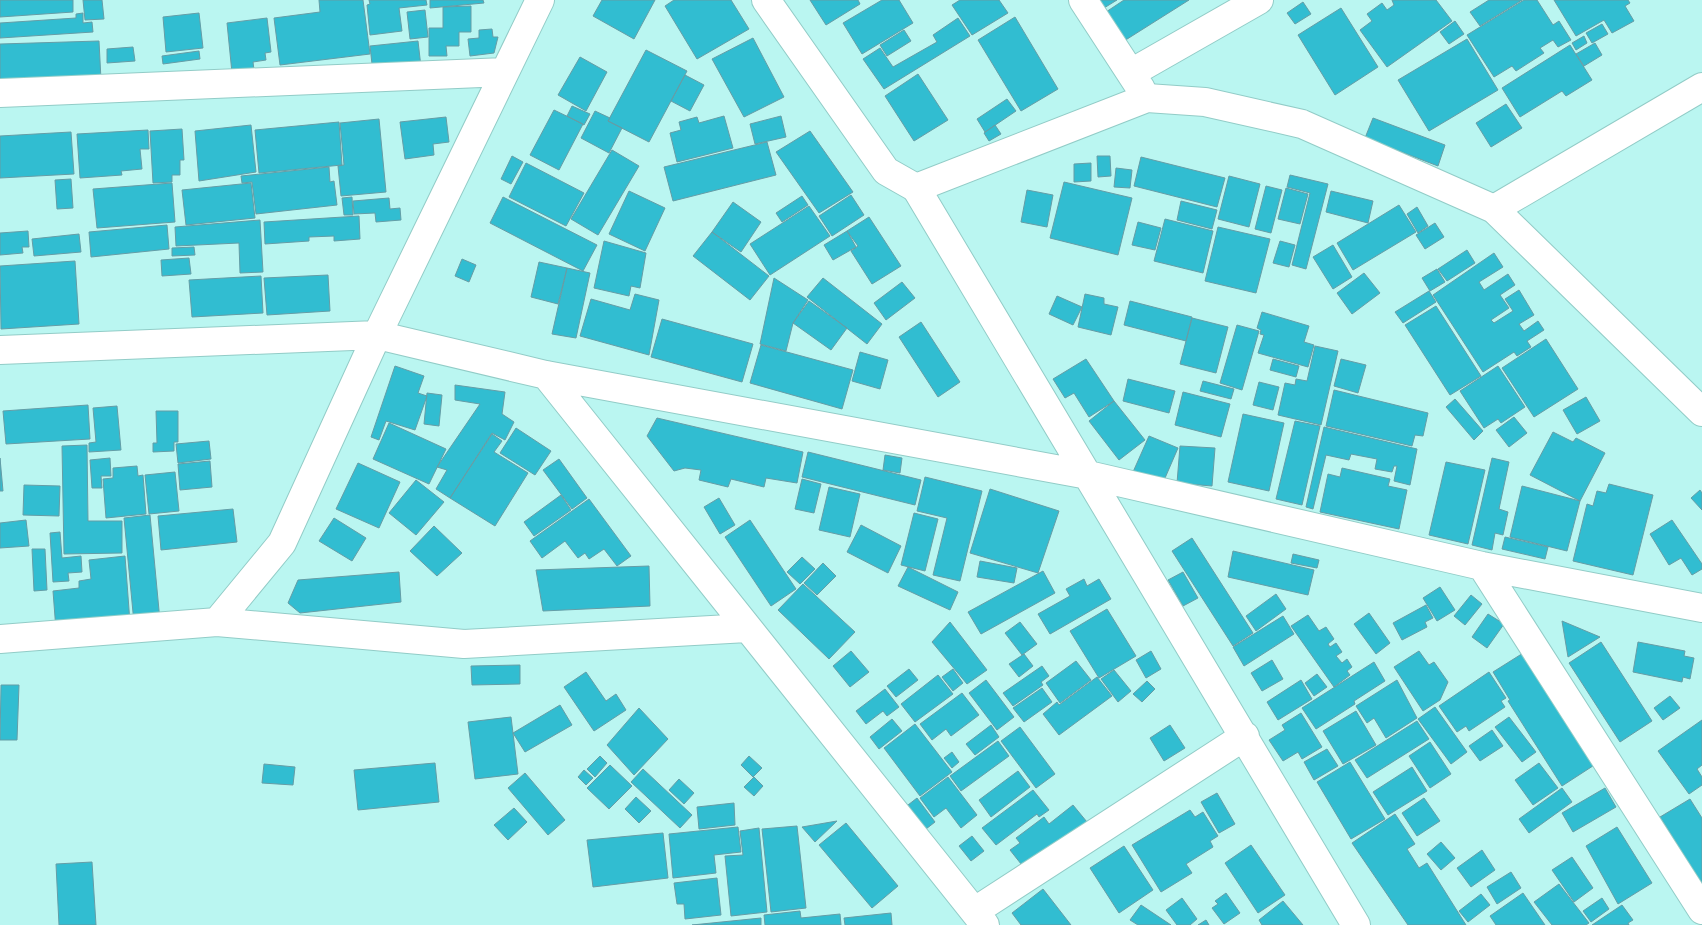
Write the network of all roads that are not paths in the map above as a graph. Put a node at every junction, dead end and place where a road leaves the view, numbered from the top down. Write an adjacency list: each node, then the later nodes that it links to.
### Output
1 (540, 0): 5 (street)
2 (766, 0): 10 (street)
3 (1083, 0): 6 (street)
4 (1259, 0): 6 (street)
5 (505, 72): 8 (street); 12 (street)
6 (1131, 73): 9 (street)
7 (1702, 87): 11 (street)
8 (0, 93)
9 (1147, 98): 10 (street); 11 (street)
10 (916, 188): 16 (street)
11 (1494, 209): 15 (street)
12 (377, 336): 13 (street); 14 (street); 19 (street)
13 (0, 350)
14 (546, 374): 16 (street); 20 (street)
15 (1702, 412)
16 (1088, 475): 17 (street); 22 (street)
17 (1482, 566): 18 (street); 23 (street)
18 (1702, 608)
19 (217, 622): 20 (street); 21 (street)
20 (747, 628): 24 (street)
21 (0, 639)
22 (1245, 736): 24 (street); 25 (street)
23 (1702, 910)
24 (980, 918)
25 (1356, 925)

